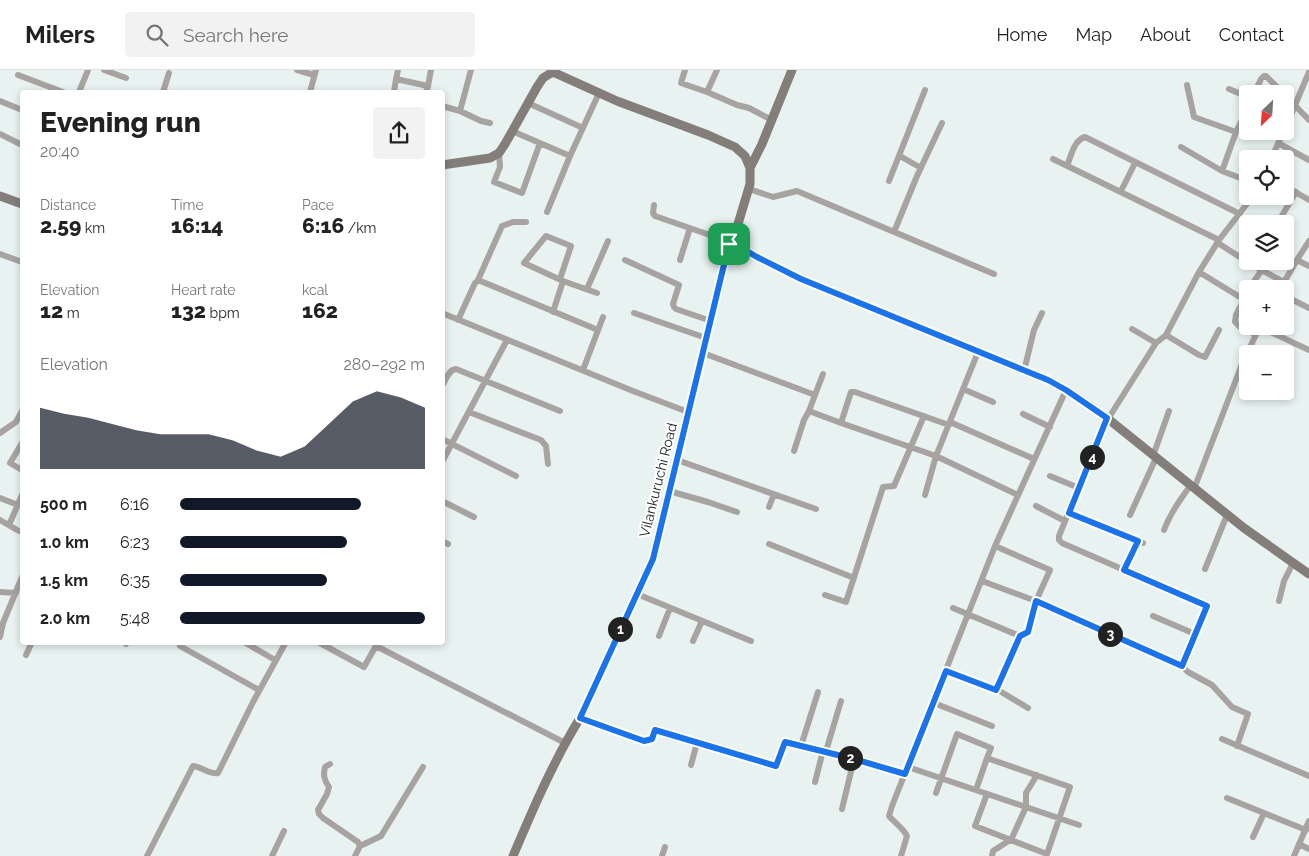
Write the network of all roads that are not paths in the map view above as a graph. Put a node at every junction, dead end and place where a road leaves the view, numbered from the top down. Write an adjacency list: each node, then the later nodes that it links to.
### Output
1 (88, 70): 24 (street)
2 (104, 70): 15 (street)
3 (297, 70): 13 (street)
4 (398, 70): 16 (street)
5 (431, 70): 21 (street)
6 (471, 70): 38 (street)
7 (685, 70): 29 (street)
8 (717, 70): 29 (street)
9 (792, 70): 39 (main road)
10 (551, 72): 30 (main road); 33 (main road)
11 (1309, 72): 20 (street)
12 (169, 73): 25 (street)
13 (315, 73): 26 (street)
14 (18, 75): 23 (street)
15 (126, 78)
16 (396, 80): 21 (street); 27 (street)
17 (1187, 85): 46 (street)
18 (1258, 85): 19 (street)
19 (1275, 85)
20 (1306, 87): 34 (street)
21 (427, 89)
22 (1229, 89): 31 (street)
23 (58, 90)
24 (80, 90)
25 (164, 90)
26 (311, 90)
27 (394, 90)
28 (925, 90): 56 (street)
29 (707, 92): 39 (street)
30 (599, 93): 44 (street); 62 (main road)
31 (1239, 93)
32 (0, 101): 36 (street)
33 (528, 103): 44 (street); 45 (main road)
34 (1296, 105): 37 (street); 40 (street)
35 (445, 107): 38 (street)
36 (20, 109)
37 (1294, 110)
38 (460, 111): 41 (street)
39 (772, 120): 62 (main road)
40 (1309, 120)
41 (490, 123)
42 (942, 123): 63 (street)
43 (1239, 126): 46 (street)
44 (583, 128): 55 (street)
45 (512, 131): 49 (street); 54 (main road)
46 (1236, 132): 64 (street)
47 (0, 134): 51 (street)
48 (1280, 140): 50 (street)
49 (540, 143): 54 (street); 55 (street)
50 (1278, 143): 53 (street); 58 (street)
51 (20, 144)
52 (1181, 147): 64 (street)
53 (1275, 150)
54 (499, 153): 60 (main road)
55 (570, 156): 75 (street)
56 (900, 156): 63 (street); 66 (street)
57 (1053, 159): 61 (street)
58 (1309, 160)
59 (1135, 163): 61 (street); 68 (street); 76 (street)
60 (445, 165)
61 (1067, 166): 68 (street)
62 (750, 168): 67 (main road, Vilankuruchi Road)
63 (921, 168): 80 (street)
64 (1222, 170): 65 (street)
65 (1239, 177)
66 (889, 181)
67 (749, 190): 80 (street); 81 (main road, Vilankuruchi Road)
68 (1121, 192): 84 (street)
69 (1296, 192): 71 (street); 77 (street)
70 (0, 196): 72 (main road)
71 (1309, 200)
72 (20, 203)
73 (654, 204): 79 (street)
74 (1246, 205): 76 (street)
75 (547, 212)
76 (1240, 214): 84 (street)
77 (1282, 215)
78 (526, 222): 96 (street)
79 (690, 228): 85 (street); 89 (street)
80 (894, 232): 95 (street)
81 (735, 234): 85 (main road, Vilankuruchi Road); 125 (main road)
82 (1309, 240): 90 (street)
83 (608, 241): 101 (street)
84 (1219, 242): 87 (street); 94 (street)
85 (729, 244): 113 (main road, Vilankuruchi Road)
86 (0, 254): 91 (street)
87 (1239, 254)
88 (625, 260): 113 (street)
89 (680, 260)
90 (1297, 260): 92 (street); 100 (street)
91 (20, 261)
92 (1309, 266)
93 (1261, 271): 98 (street); 99 (street)
94 (1200, 272): 103 (street); 118 (street)
95 (994, 274)
96 (478, 280): 107 (street); 112 (street)
97 (561, 280): 97 (street); 101 (street); 107 (street)
98 (1255, 280)
99 (1280, 280)
100 (1285, 280)
101 (587, 289): 102 (street)
102 (597, 293)
103 (1239, 296)
104 (1294, 300): 106 (street)
105 (1239, 308): 114 (street)
106 (1309, 308)
107 (553, 312): 116 (street)
108 (634, 312): 121 (street)
109 (1042, 313): 128 (street)
110 (445, 314): 112 (street)
111 (603, 318): 116 (street)
112 (458, 320): 122 (street)
113 (711, 321): 121 (main road, Vilankuruchi Road)
114 (1239, 326)
115 (1132, 329): 123 (street)
116 (598, 330): 127 (street)
117 (1220, 330): 118 (street)
118 (1166, 335): 123 (street)
119 (1256, 335): 163 (street)
120 (1278, 335): 124 (street)
121 (706, 338): 126 (main road, Vilankuruchi Road)
122 (507, 340): 127 (street); 131 (street)
123 (1156, 343): 143 (street)
124 (1309, 350)
125 (978, 352): 128 (main road); 132 (street)
126 (703, 354): 134 (street); 140 (main road, Vilankuruchi Road)
127 (583, 370): 140 (street)
128 (1024, 371): 133 (main road)
129 (823, 374): 134 (street)
130 (445, 381): 131 (street)
131 (485, 381): 136 (street); 139 (street)
132 (963, 389): 135 (street); 146 (street)
133 (1066, 390): 143 (main road); 147 (street)
134 (814, 394): 137 (street)
135 (993, 402)
136 (560, 411)
137 (809, 411): 145 (street); 153 (street)
138 (1169, 411): 156 (street)
139 (469, 412): 150 (street); 159 (street)
140 (688, 412): 158 (main road, Vilankuruchi Road)
141 (1024, 414): 147 (street)
142 (924, 416): 145 (street); 146 (street); 152 (street)
143 (1108, 419): 156 (main road); 164 (street)
144 (19, 423): 148 (street)
145 (840, 423): 152 (street)
146 (949, 423): 154 (street); 157 (street)
147 (1050, 427): 157 (street)
148 (0, 433)
149 (445, 440): 150 (street)
150 (452, 444): 155 (street); 161 (street)
151 (20, 446): 160 (street)
152 (910, 446): 154 (street); 192 (street)
153 (794, 451)
154 (936, 456): 167 (street); 168 (street)
155 (445, 457)
156 (1154, 457): 163 (main road); 178 (street)
157 (1034, 459): 167 (street)
158 (677, 460): 165 (main road, Vilankuruchi Road); 166 (street)
159 (548, 464)
160 (20, 469)
161 (516, 476)
162 (1050, 476): 164 (street)
163 (1192, 487): 179 (main road); 184 (street)
164 (1079, 488): 177 (street)
165 (669, 491): 176 (street); 197 (main road, Vilankuruchi Road)
166 (774, 494): 174 (street); 175 (street)
167 (1018, 494): 187 (street)
168 (925, 495)
169 (0, 498): 172 (street)
170 (20, 500): 172 (street)
171 (445, 502): 180 (street)
172 (18, 505): 183 (street)
173 (1036, 506): 182 (street)
174 (769, 507)
175 (816, 509)
176 (737, 512)
177 (1069, 513): 182 (street); 189 (street)
178 (1130, 515)
179 (1227, 515): 188 (main road); 190 (street)
180 (474, 516)
181 (0, 520): 183 (street)
182 (1065, 521): 189 (street)
183 (9, 525): 185 (street)
184 (1164, 530)
185 (19, 531)
186 (769, 544): 192 (street)
187 (995, 546): 193 (street); 199 (street)
188 (1293, 563): 191 (main road); 200 (street)
189 (1124, 570): 206 (street)
190 (1205, 570)
191 (1309, 574)
192 (854, 578): 198 (street)
193 (982, 581): 199 (street); 203 (street)
194 (20, 583): 196 (street)
195 (0, 592): 196 (street)
196 (16, 593): 209 (street)
197 (637, 594): 201 (street); 229 (main road, Vilankuruchi Road)
198 (825, 595)
199 (1036, 601): 208 (street); 221 (street)
200 (1279, 601)
201 (670, 608): 205 (street); 207 (street)
202 (953, 608): 203 (street)
203 (969, 614): 208 (street); 222 (street)
204 (1153, 616): 206 (street)
205 (702, 621): 210 (street); 211 (street)
206 (1195, 634): 221 (street)
207 (660, 636)
208 (1020, 636): 224 (street)
209 (0, 637)
210 (751, 641)
211 (693, 642)
212 (31, 645): 219 (street)
213 (180, 645): 223 (street)
214 (249, 645): 220 (street)
215 (284, 645): 220 (street)
216 (324, 645): 217 (street)
217 (376, 645)
218 (379, 645): 232 (street)
219 (26, 655)
220 (275, 660): 223 (street)
221 (1182, 666): 235 (street)
222 (946, 671): 224 (street); 227 (street)
223 (259, 690): 268 (street)
224 (996, 690): 228 (street)
225 (818, 692): 234 (street)
226 (840, 701): 236 (street)
227 (934, 703): 230 (street); 242 (street)
228 (1028, 708)
229 (580, 718): 232 (main road, Vilankuruchi Road); 233 (street)
230 (992, 726)
231 (1222, 739): 235 (street)
232 (564, 743): 271 (main road, Vilankuruchi Road)
233 (697, 743): 234 (street); 240 (street)
234 (801, 746): 236 (street)
235 (1237, 746): 245 (street)
236 (824, 751): 238 (street); 247 (street)
237 (987, 758): 244 (street); 246 (street); 248 (street)
238 (854, 759): 243 (street); 253 (street)
239 (330, 764): 263 (street)
240 (691, 765)
241 (423, 767): 263 (street)
242 (908, 767): 243 (street); 246 (street)
243 (905, 774): 266 (street)
244 (1037, 775): 252 (street); 255 (street)
245 (1309, 776)
246 (941, 778): 248 (street); 249 (street)
247 (815, 782)
248 (976, 790): 250 (street)
249 (936, 793)
250 (987, 794): 252 (street); 261 (street)
251 (1227, 798): 254 (street)
252 (1026, 808): 255 (street); 261 (street)
253 (842, 809)
254 (1264, 813): 258 (street); 260 (street)
255 (1058, 818): 257 (street); 267 (street)
256 (1309, 821): 258 (street)
257 (1079, 826)
258 (1306, 830): 262 (street)
259 (284, 831): 269 (street)
260 (1253, 837)
261 (1011, 840): 267 (street); 274 (street)
262 (1300, 844): 265 (street); 275 (street)
263 (360, 846): 270 (street)
264 (666, 847): 272 (street)
265 (1309, 848)
266 (902, 854): 273 (street)
267 (1047, 855)
268 (147, 856)
269 (272, 856)
270 (355, 856)
271 (512, 856)
272 (662, 856)
273 (910, 856)
274 (992, 856)
275 (1294, 856)

